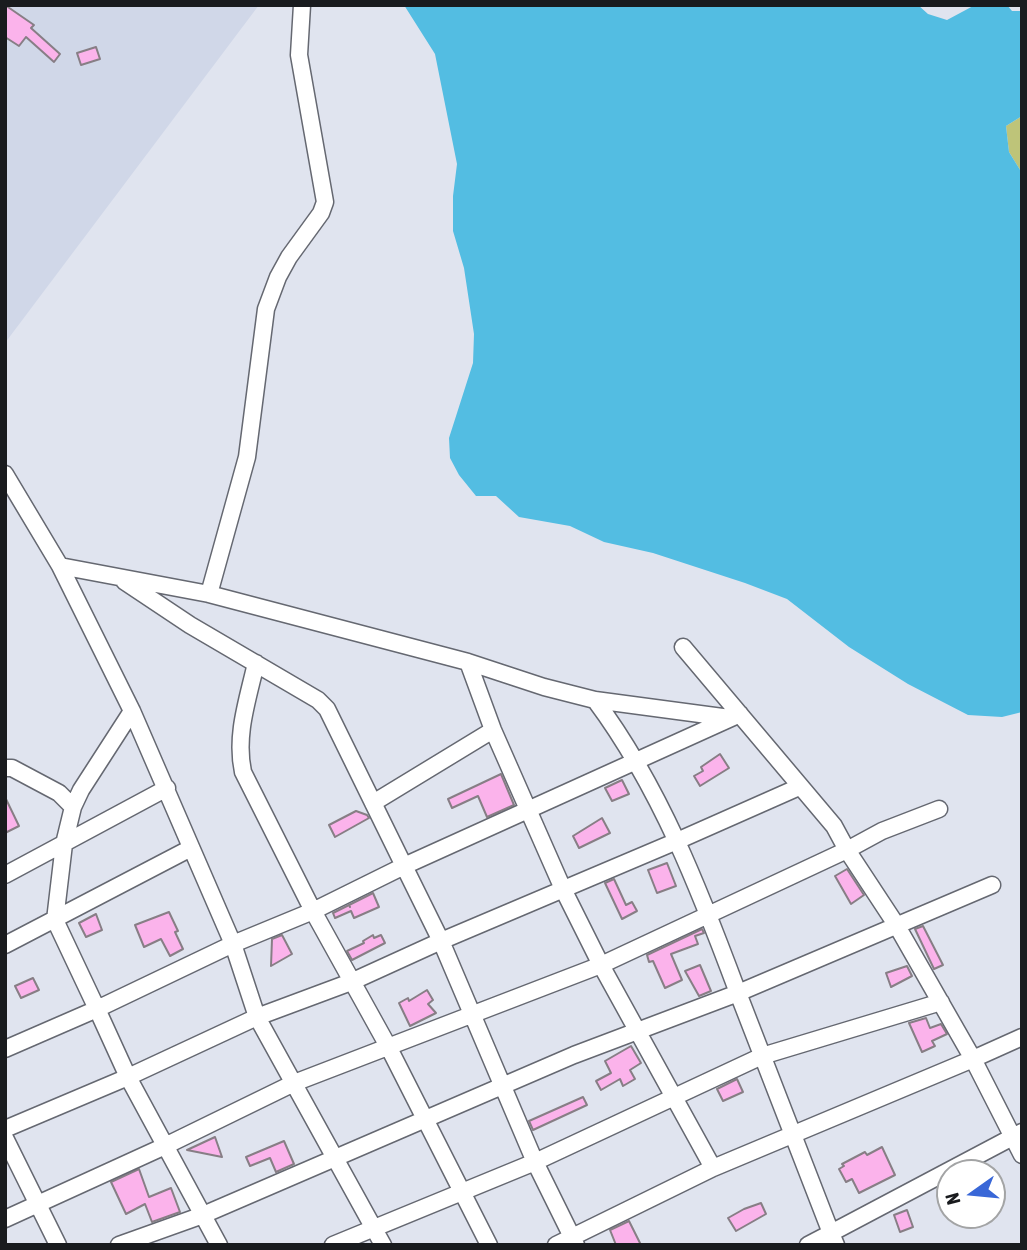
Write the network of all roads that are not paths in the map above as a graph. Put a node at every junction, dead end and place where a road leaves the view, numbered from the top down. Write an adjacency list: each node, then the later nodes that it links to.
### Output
1 (302, 5): 5 (street)
2 (5, 474): 3 (street)
3 (60, 566): 4 (street); 10 (street)
4 (119, 577): 5 (street); 8 (street)
5 (209, 594): 7 (street)
6 (683, 647): 11 (street)
7 (468, 662): 9 (street); 12 (street)
8 (256, 663): 17 (street); 29 (street)
9 (595, 700): 11 (street); 13 (street)
10 (132, 711): 16 (street); 18 (street)
11 (735, 716): 13 (street); 15 (street)
12 (493, 730): 17 (street); 20 (street)
13 (636, 761): 20 (street); 21 (street)
14 (5, 768): 18 (street)
15 (799, 787): 21 (street); 24 (street)
16 (167, 789): 22 (street); 23 (street)
17 (373, 803): 25 (street)
18 (73, 807): 22 (street)
19 (939, 809): 24 (street)
20 (528, 810): 25 (street); 28 (street)
21 (677, 841): 28 (street); 30 (street)
22 (64, 844): 26 (street); 31 (street)
23 (191, 848): 31 (street); 34 (street)
24 (847, 850): 30 (street); 32 (street)
25 (404, 866): 29 (street); 33 (street)
26 (5, 875)
27 (992, 885): 32 (street)
28 (563, 889): 33 (street); 36 (street)
29 (313, 911): 34 (street); 37 (street)
30 (709, 916): 36 (street); 38 (street)
31 (55, 920): 35 (street); 40 (street)
32 (897, 926): 38 (street); 39 (street)
33 (441, 941): 37 (street); 41 (street)
34 (233, 944): 40 (street); 42 (street)
35 (5, 945)
36 (601, 965): 41 (street); 43 (street)
37 (351, 982): 42 (street); 45 (street)
38 (738, 993): 43 (street); 47 (street)
39 (941, 1002): 47 (street); 48 (street)
40 (97, 1009): 46 (street); 49 (street)
41 (473, 1016): 45 (street); 51 (street)
42 (257, 1017): 49 (street); 50 (street)
43 (637, 1031): 51 (street); 52 (street)
44 (1022, 1037): 48 (street)
45 (389, 1048): 50 (street); 53 (street)
46 (5, 1049)
47 (762, 1056): 52 (street); 55 (street)
48 (973, 1059): 55 (street); 56 (street)
49 (128, 1076): 54 (street); 58 (street)
50 (294, 1083): 58 (street); 60 (street)
51 (503, 1086): 53 (street); 61 (street)
52 (674, 1098): 61 (street); 62 (street)
53 (425, 1121): 60 (street); 63 (street)
54 (5, 1129)
55 (792, 1133): 62 (street); 68 (street)
56 (1017, 1134): 59 (street); 68 (street)
57 (5, 1138): 64 (street)
58 (165, 1146): 64 (street); 65 (street)
59 (1022, 1155)
60 (335, 1158): 65 (street); 67 (street)
61 (535, 1162): 63 (street); 69 (street)
62 (713, 1168): 69 (street)
63 (463, 1193): 67 (street); 75 (street)
64 (39, 1203): 66 (street); 70 (street)
65 (203, 1215): 71 (street); 72 (street)
66 (5, 1219)
67 (374, 1229): 73 (street); 74 (street)
68 (833, 1239): 77 (street)
69 (574, 1241): 76 (street)
70 (58, 1245)
71 (119, 1245)
72 (219, 1245)
73 (334, 1245)
74 (383, 1245)
75 (489, 1245)
76 (556, 1245)
77 (808, 1245)

